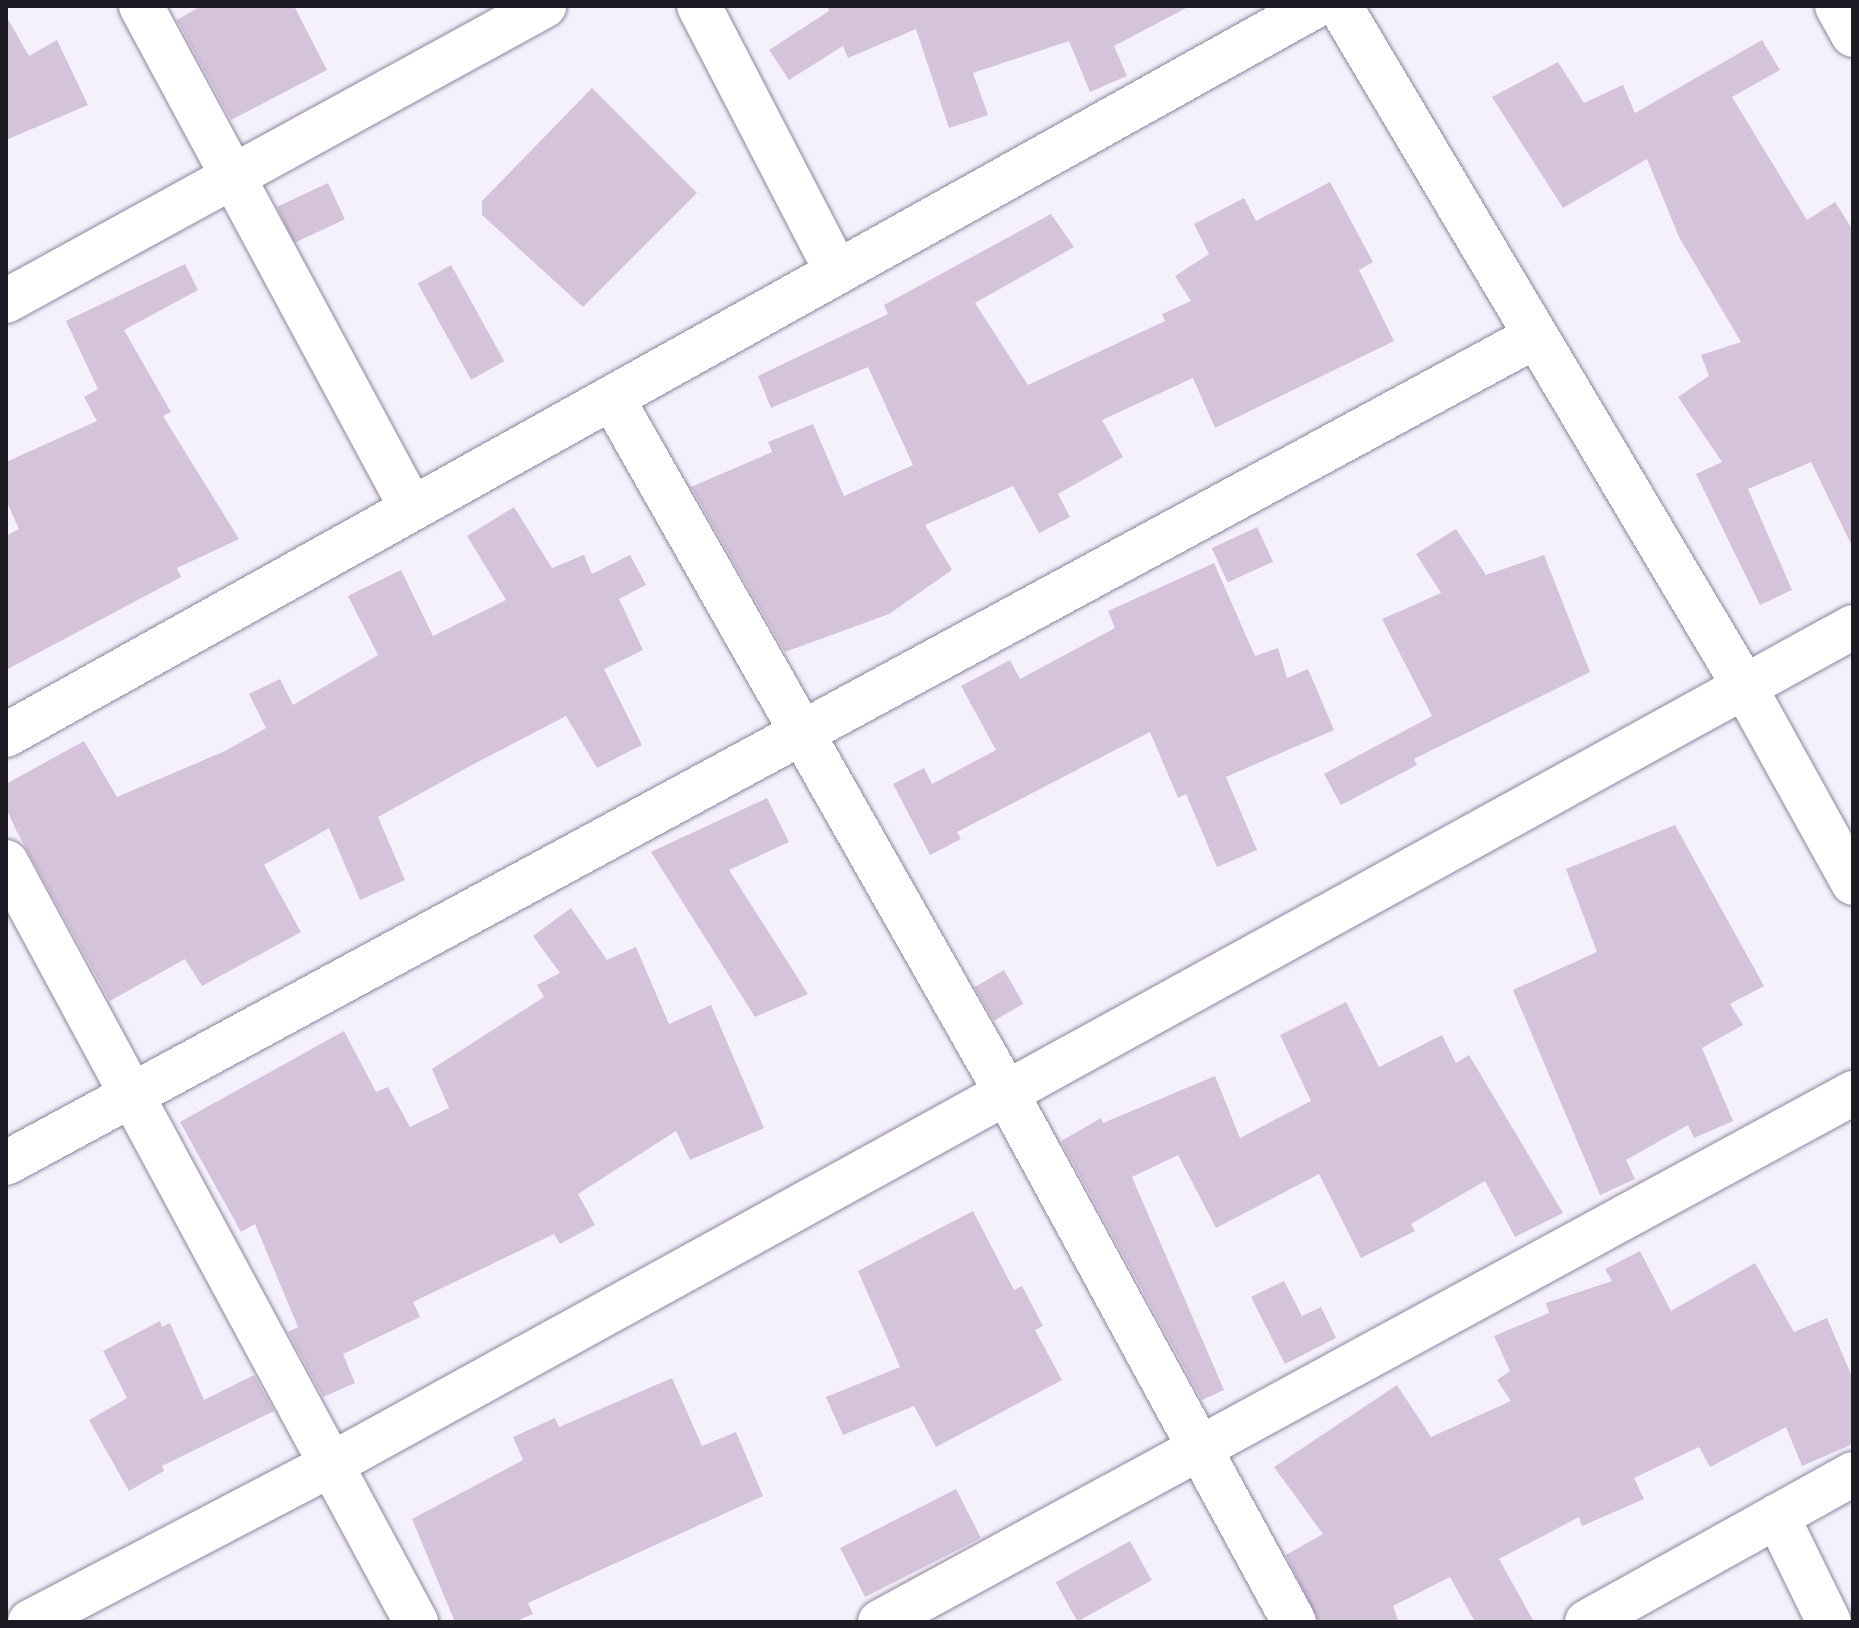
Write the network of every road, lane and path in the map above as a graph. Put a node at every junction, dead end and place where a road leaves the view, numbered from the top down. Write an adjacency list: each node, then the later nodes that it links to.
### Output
1 (141, 6): 8 (street)
2 (544, 6): 8 (street)
3 (699, 6): 9 (street)
4 (1315, 6): 9 (street)
5 (1340, 6): 11 (street)
6 (1837, 6): 7 (street)
7 (1853, 35)
8 (233, 177): 10 (street); 13 (street)
9 (837, 272): 12 (street)
10 (6, 301)
11 (1536, 336): 15 (street); 16 (street)
12 (612, 398): 13 (street); 16 (street)
13 (412, 509): 17 (street)
14 (1853, 627): 15 (street)
15 (1744, 686): 19 (street); 22 (street)
16 (801, 732): 21 (street); 22 (street)
17 (6, 735)
18 (6, 862): 21 (street)
19 (1853, 883)
20 (1853, 1093): 24 (street)
21 (133, 1094): 23 (street); 25 (street)
22 (1007, 1094): 24 (street); 25 (street)
23 (6, 1163)
24 (1200, 1448): 30 (street); 31 (street)
25 (330, 1465): 28 (street); 29 (street)
26 (1853, 1474): 27 (street)
27 (1777, 1516): 32 (street); 33 (street)
28 (30, 1622)
29 (416, 1622)
30 (880, 1622)
31 (1294, 1622)
32 (1587, 1622)
33 (1829, 1622)

